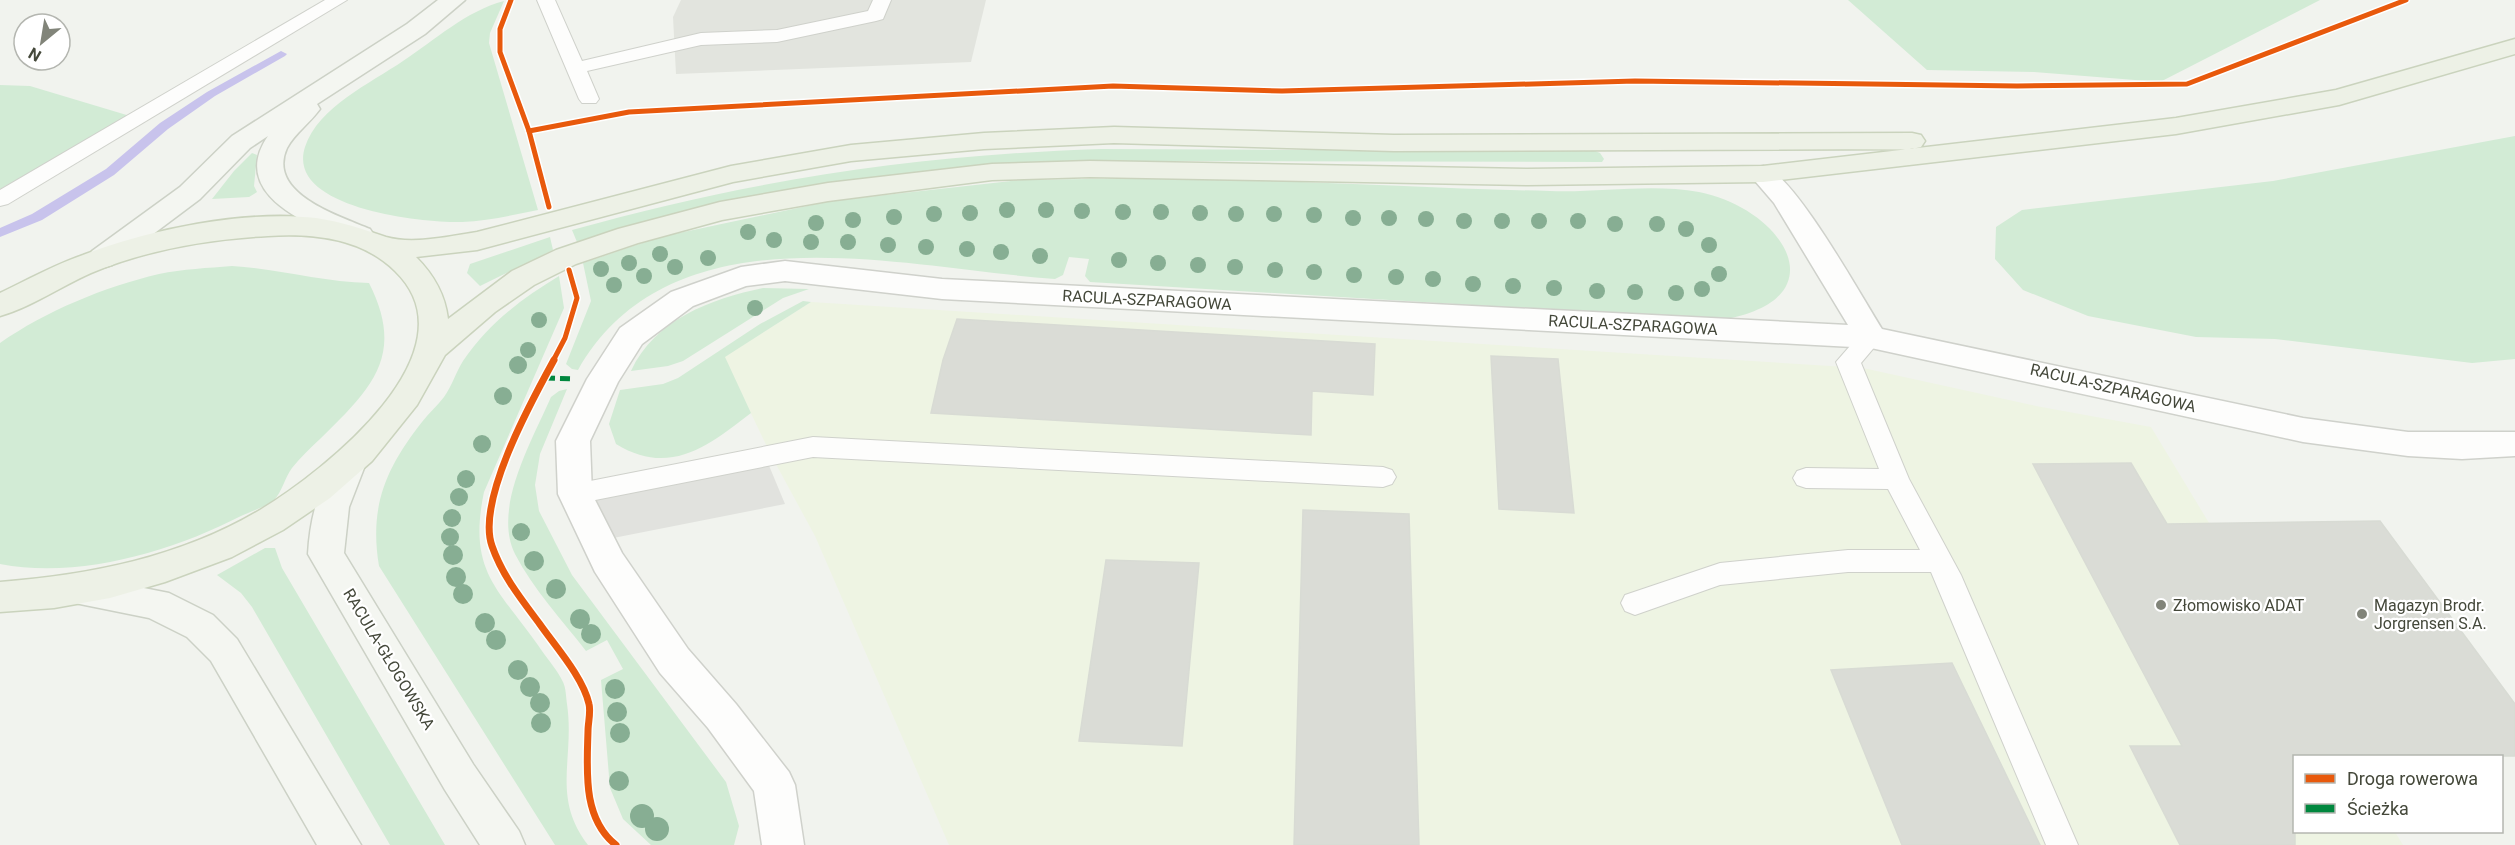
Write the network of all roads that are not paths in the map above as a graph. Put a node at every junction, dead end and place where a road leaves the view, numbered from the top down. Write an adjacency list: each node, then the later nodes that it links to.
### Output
1 (338, 0): 11 (lane)
2 (453, 0): 7 (street)
3 (546, 0): 6 (lane)
4 (882, 0): 6 (lane)
5 (2515, 46): 9 (main road)
6 (576, 68): 8 (lane)
7 (329, 86): 12 (street); 13 (street)
8 (589, 99)
9 (2034, 143): 10 (main road); 12 (main road)
10 (1763, 174): 15 (street); 16 (main road)
11 (0, 199)
12 (373, 241): 13 (main road); 16 (main road)
13 (102, 258): 14 (main road)
14 (0, 306)
15 (1871, 337): 17 (street, RACULA-SZPARAGOWA); 21 (lane); 22 (street, RACULA-SZPARAGOWA)
16 (432, 349): 18 (main road)
17 (2515, 444)
18 (349, 463): 24 (main road); 28 (street, RACULA-GŁOGOWSKA)
19 (1383, 477): 22 (lane)
20 (1806, 478): 21 (lane)
21 (1896, 479): 23 (lane)
22 (575, 494): 29 (street)
23 (1940, 561): 26 (lane); 30 (lane)
24 (73, 589): 25 (main road); 27 (street)
25 (0, 597)
26 (1635, 603)
27 (339, 845)
28 (504, 845)
29 (783, 845)
30 (2062, 845)

